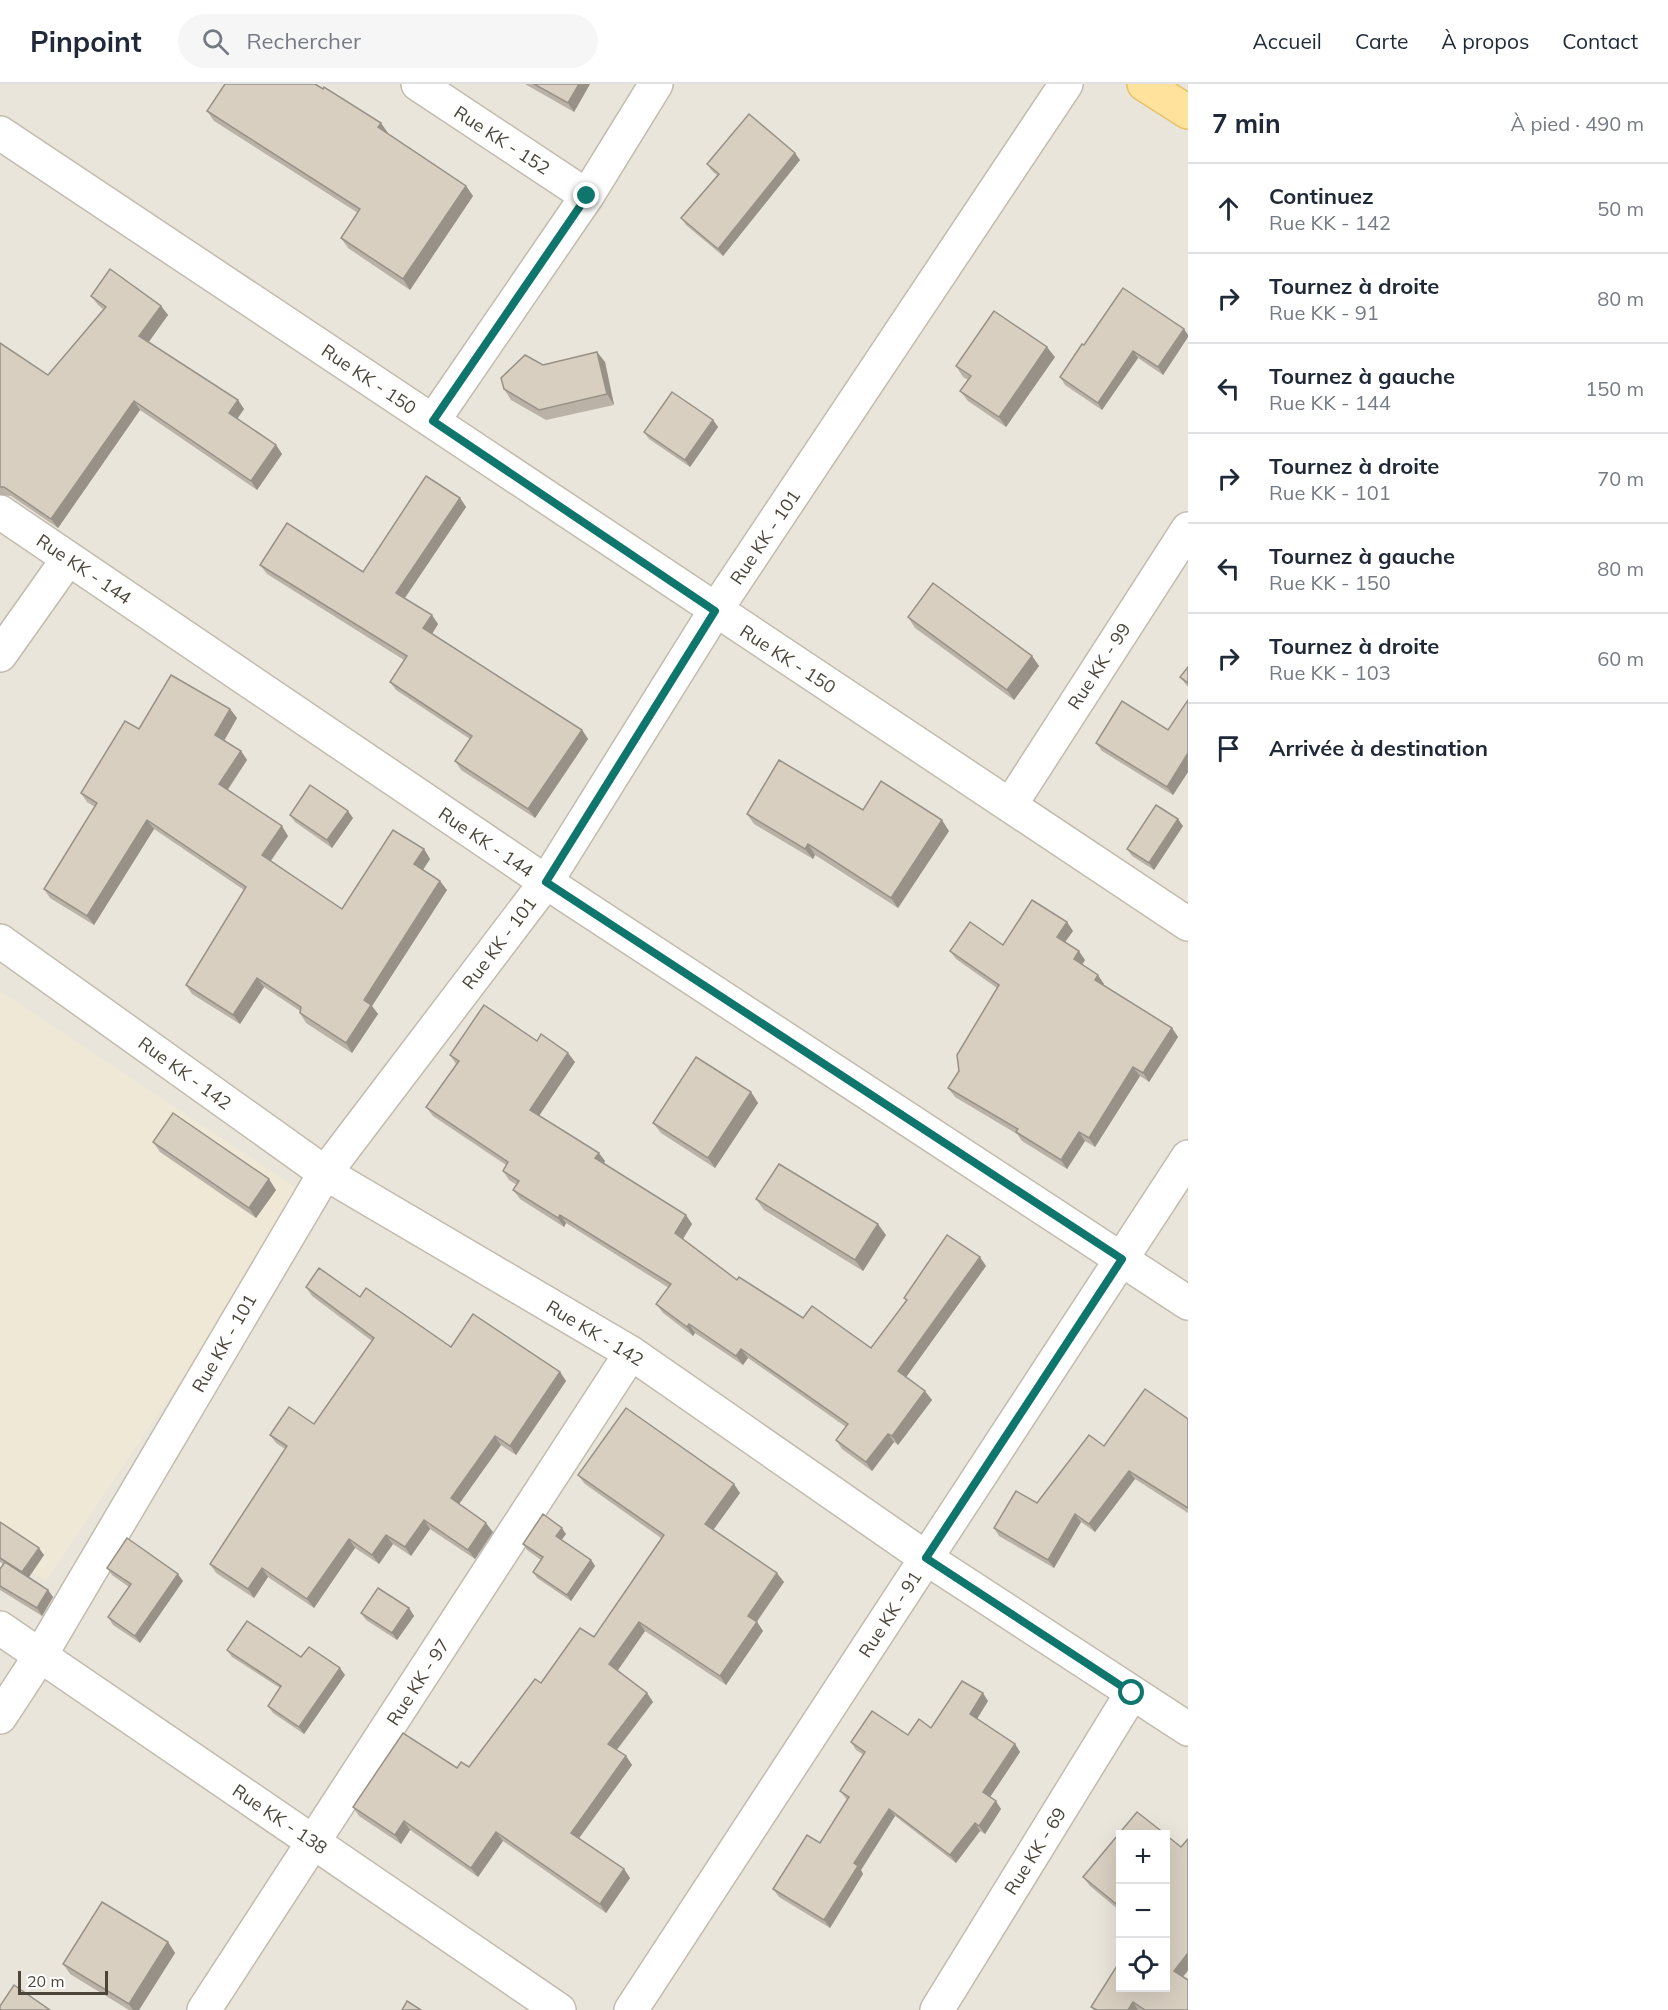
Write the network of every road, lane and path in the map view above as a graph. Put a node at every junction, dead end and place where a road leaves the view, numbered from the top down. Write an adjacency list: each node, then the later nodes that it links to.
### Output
1 (418, 84): 7 (street, Rue KK - 152)
2 (656, 84): 7 (street)
3 (1066, 84): 12 (street, Rue KK - 101)
4 (1144, 84): 5 (main road)
5 (1188, 112)
6 (0, 133): 8 (street, Rue KK - 150)
7 (587, 196): 8 (street)
8 (433, 421): 12 (street, Rue KK - 150)
9 (0, 512): 11 (street, Rue KK - 144)
10 (1188, 529): 14 (street, Rue KK - 99)
11 (69, 559): 13 (street); 15 (street, Rue KK - 144)
12 (715, 611): 14 (street, Rue KK - 150); 15 (street, Rue KK - 101)
13 (0, 655)
14 (1011, 804): 16 (street, Rue KK - 150)
15 (546, 882): 19 (street, Rue KK - 101); 20 (street, Rue KK - 144)
16 (1188, 924)
17 (0, 941): 19 (street, Rue KK - 142)
18 (1188, 1157): 20 (street, Rue KK - 91)
19 (325, 1173): 22 (street, Rue KK - 142); 25 (street, Rue KK - 101)
20 (1122, 1259): 21 (street, Rue KK - 144); 23 (street, Rue KK - 91)
21 (1188, 1303)
22 (631, 1353): 23 (street, Rue KK - 142); 29 (street, Rue KK - 97)
23 (926, 1558): 26 (street, Rue KK - 142); 32 (street, Rue KK - 91)
24 (0, 1628): 25 (street, Rue KK - 138)
25 (40, 1656): 27 (street, Rue KK - 101); 29 (street, Rue KK - 138)
26 (1132, 1693): 28 (street, Rue KK - 142); 33 (street, Rue KK - 69)
27 (0, 1717)
28 (1188, 1729)
29 (314, 1842): 30 (street, Rue KK - 97); 31 (street, Rue KK - 138)
30 (204, 2010)
31 (559, 2010)
32 (631, 2010)
33 (937, 2010)

